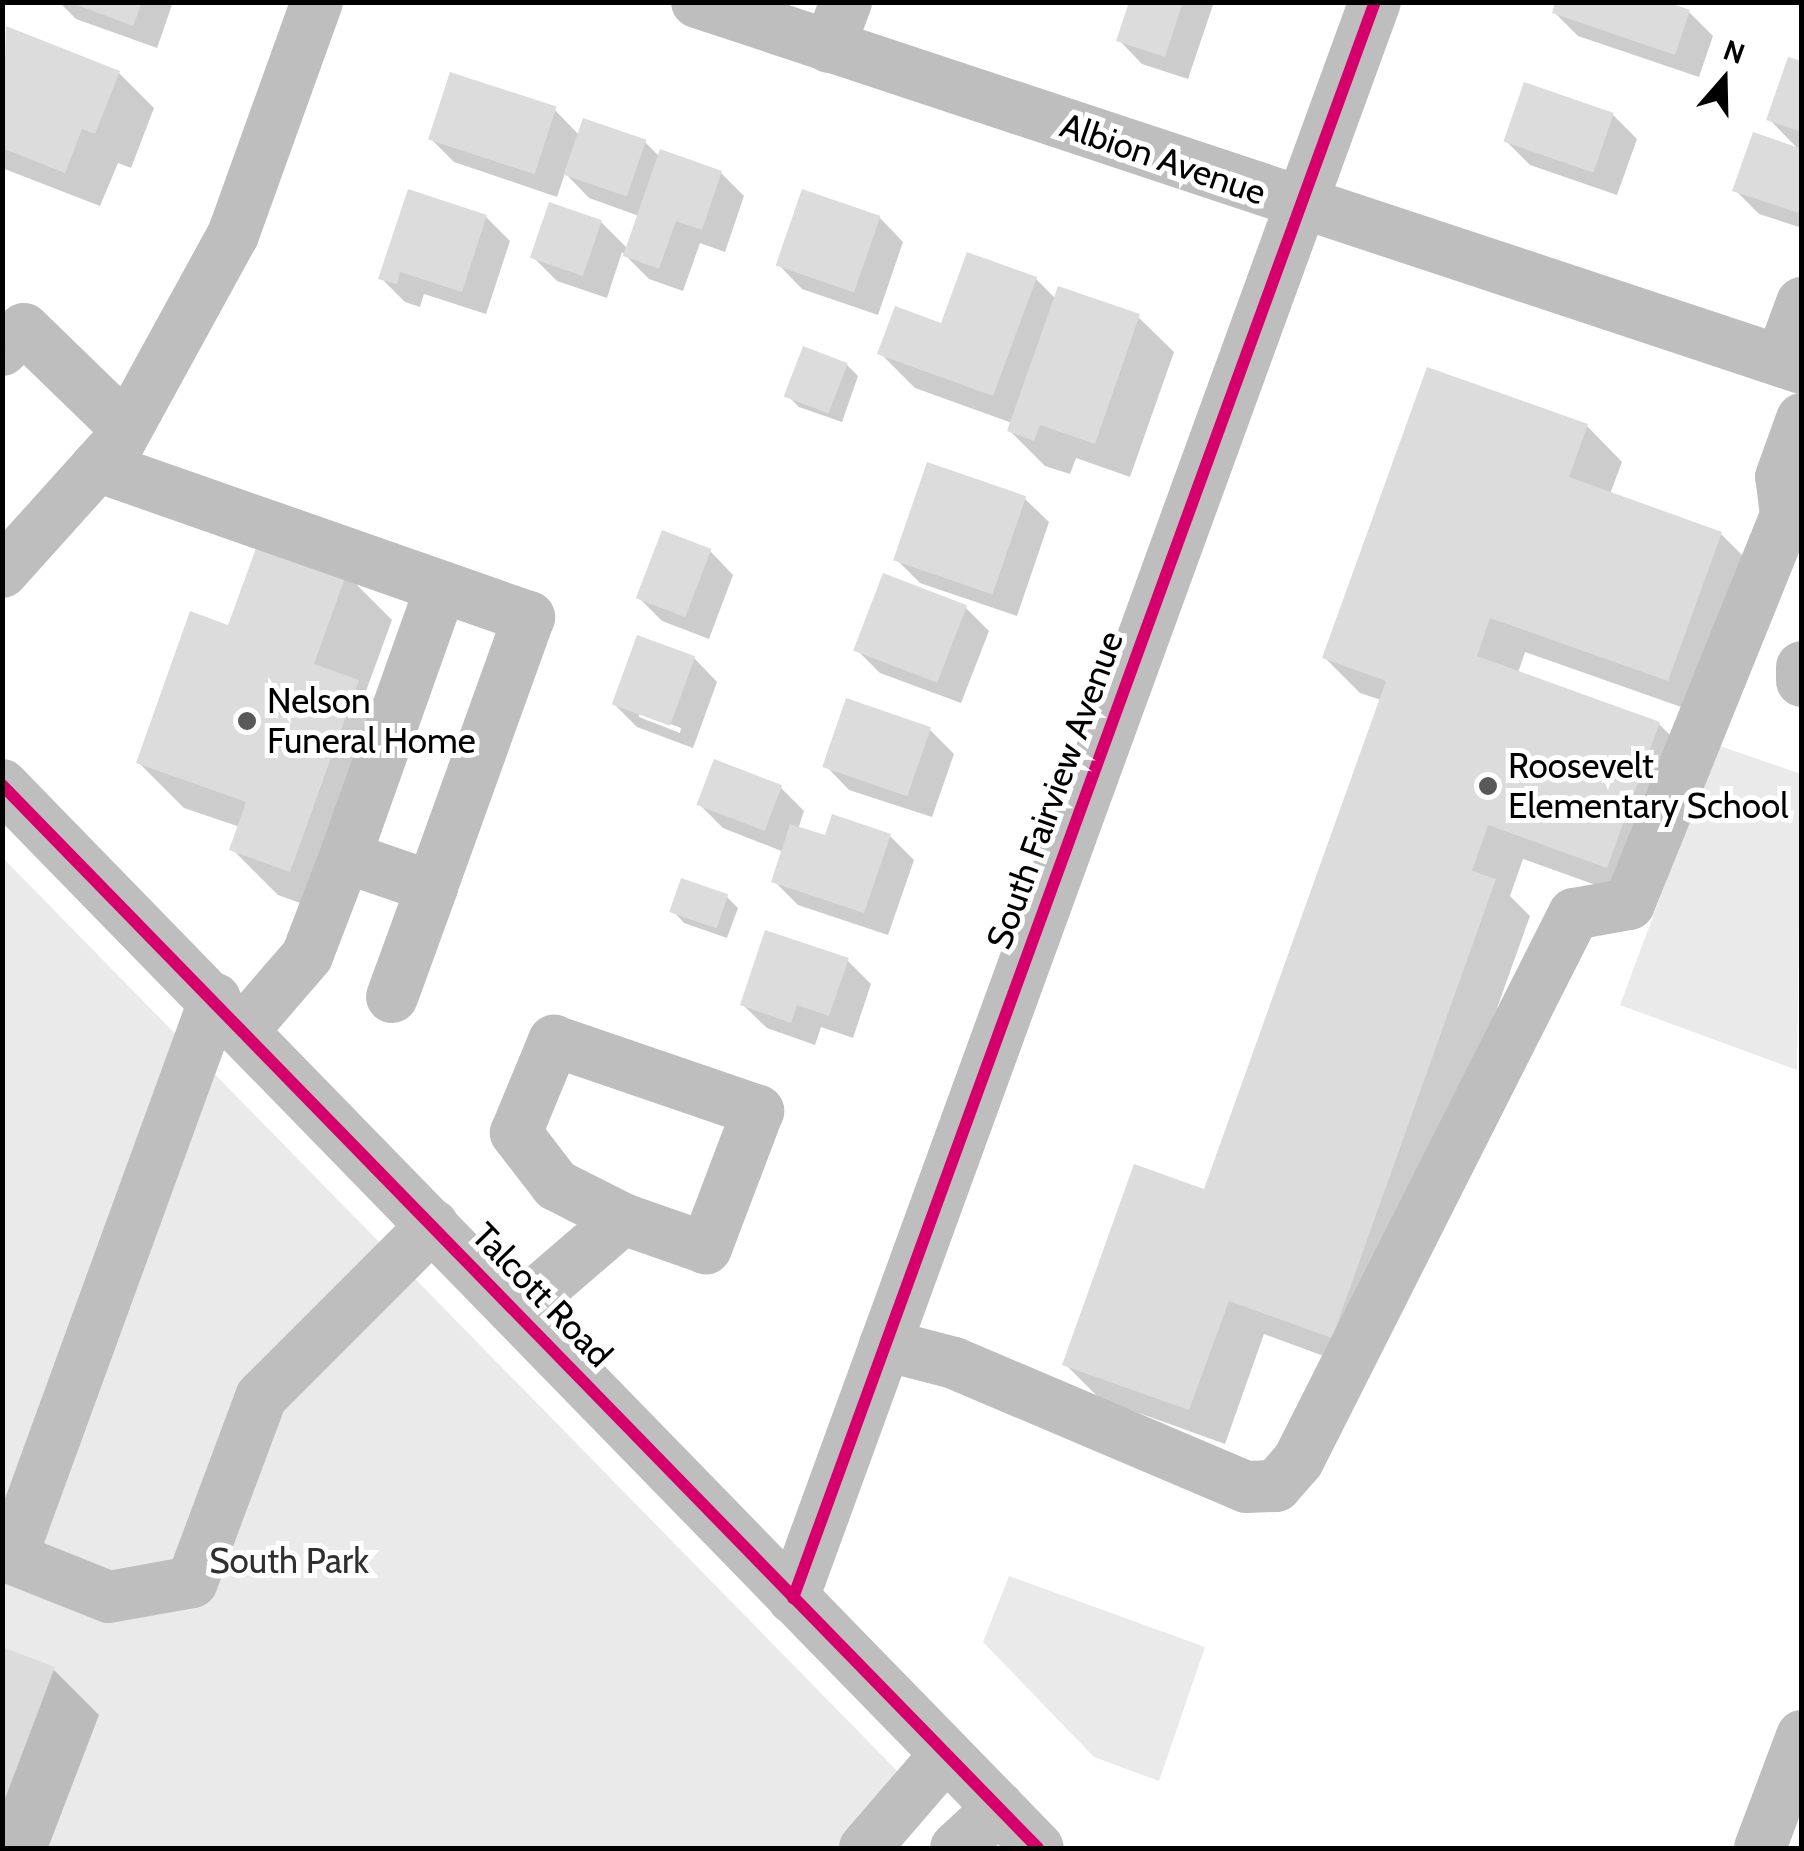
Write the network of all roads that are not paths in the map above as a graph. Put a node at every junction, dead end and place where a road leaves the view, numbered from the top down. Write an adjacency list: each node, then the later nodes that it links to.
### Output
1 (318, 2): 10 (street)
2 (697, 2): 4 (street, Albion Avenue)
3 (1374, 2): 5 (street, South Fairview Avenue)
4 (837, 25): 5 (street, Albion Avenue)
5 (1300, 205): 8 (street, Albion Avenue); 23 (street, South Fairview Avenue)
6 (1802, 303): 8 (street)
7 (2, 350): 10 (street)
8 (1791, 364)
9 (1802, 419): 23 (street)
10 (112, 447): 11 (street); 12 (street)
11 (5, 565)
12 (441, 587): 16 (street); 17 (street)
13 (1802, 668): 14 (street)
14 (1802, 681)
15 (2, 785): 19 (street, Talcott Road)
16 (345, 857): 17 (street); 19 (street)
17 (432, 887): 18 (street)
18 (392, 997)
19 (229, 1014): 21 (street, Talcott Road); 21 (street)
20 (623, 1220): 20 (street); 22 (street)
21 (432, 1225): 22 (street, Talcott Road)
22 (516, 1310): 24 (street, Talcott Road)
23 (884, 1345): 24 (street, South Fairview Avenue)
24 (793, 1598): 26 (street, Talcott Road)
25 (1802, 1736): 31 (street)
26 (946, 1754): 27 (street, Talcott Road); 28 (street)
27 (999, 1808): 29 (street); 30 (street, Talcott Road)
28 (866, 1848)
29 (956, 1848)
30 (1038, 1848)
31 (1760, 1848)

